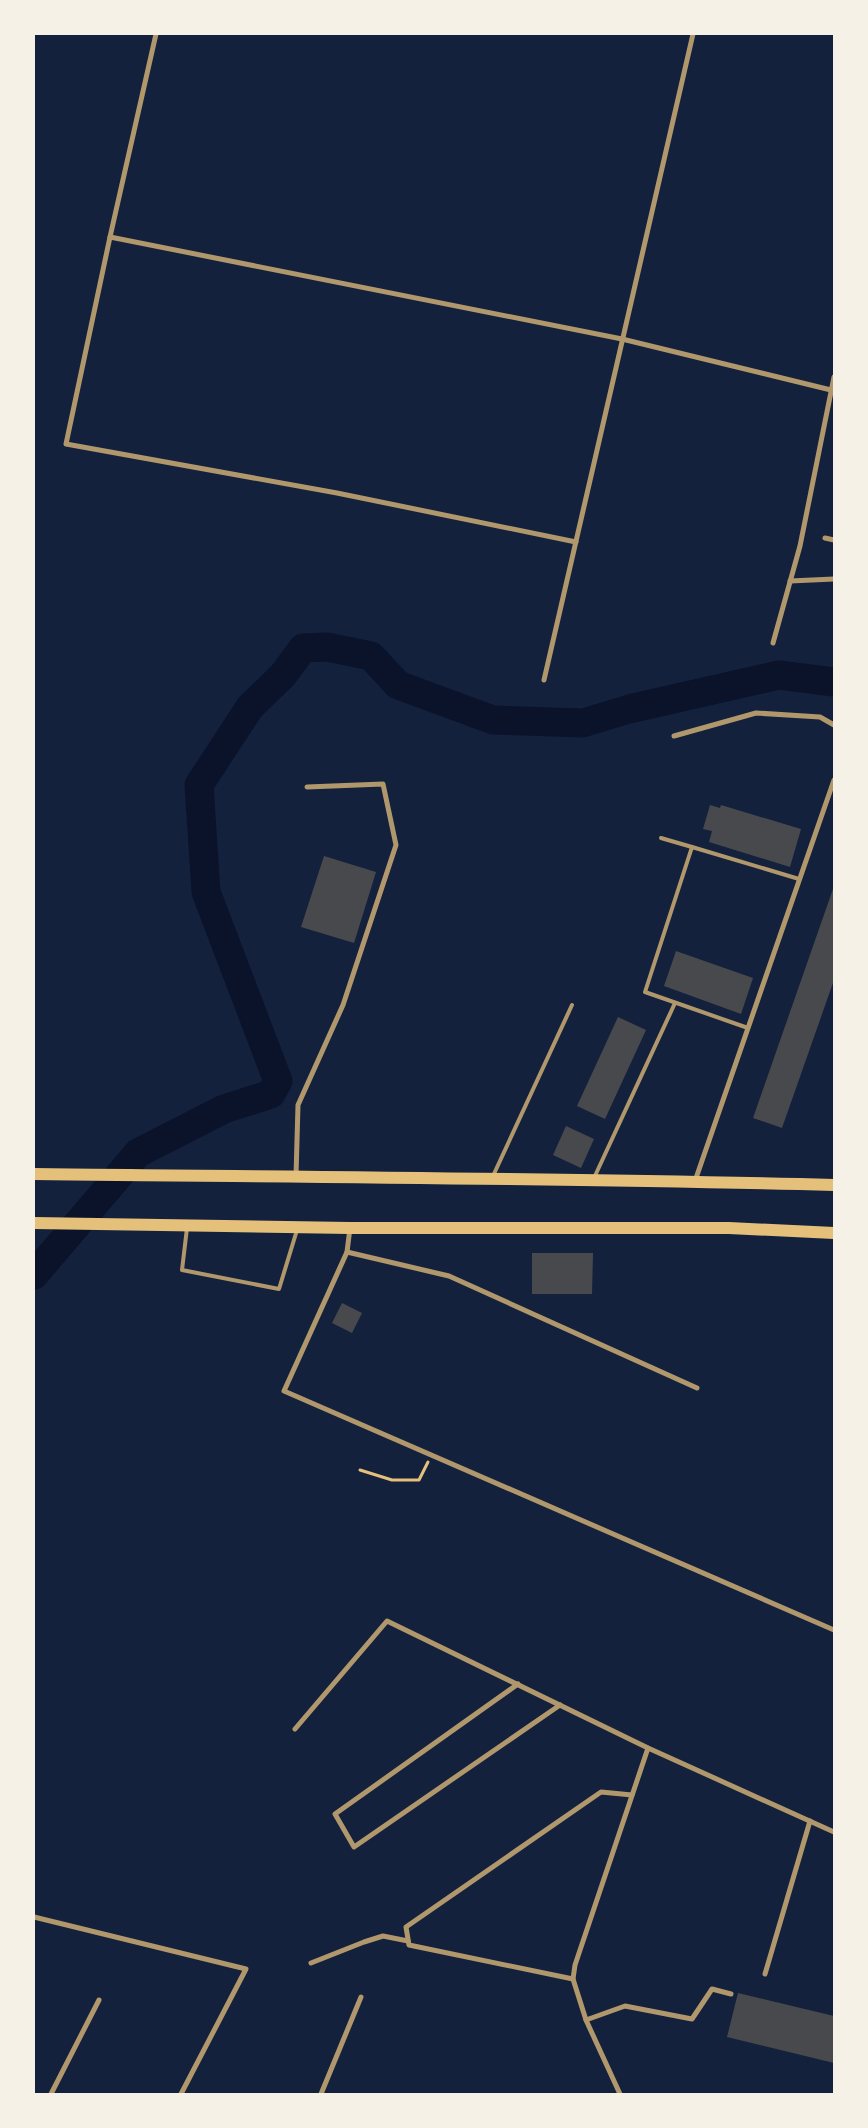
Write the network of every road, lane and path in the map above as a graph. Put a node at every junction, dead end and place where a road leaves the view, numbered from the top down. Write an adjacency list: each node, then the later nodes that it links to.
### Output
1 (156, 34): 3 (street)
2 (693, 34): 4 (street)
3 (110, 237): 4 (street); 9 (street)
4 (622, 339): 6 (street); 9 (street)
5 (834, 378): 6 (street)
6 (831, 390): 11 (street)
7 (825, 538): 8 (street)
8 (834, 540)
9 (576, 542): 13 (street)
10 (834, 579): 11 (street)
11 (790, 581): 12 (street)
12 (773, 643)
13 (544, 680)
14 (834, 725): 15 (street)
15 (674, 736)
16 (834, 780): 20 (street)
17 (307, 787): 25 (street)
18 (661, 838): 19 (lane)
19 (692, 847): 20 (lane); 21 (lane)
20 (799, 879): 23 (street)
21 (675, 1003): 23 (lane); 27 (lane)
22 (572, 1005): 26 (lane)
23 (748, 1028): 28 (street)
24 (34, 1174): 25 (main road)
25 (296, 1177): 26 (main road)
26 (491, 1180): 27 (main road)
27 (593, 1180): 28 (main road)
28 (695, 1182): 29 (main road)
29 (834, 1185)
30 (34, 1223): 31 (main road)
31 (188, 1226): 32 (main road); 32 (lane)
32 (298, 1227): 33 (main road)
33 (350, 1228): 34 (main road); 35 (street)
34 (834, 1233)
35 (348, 1252): 36 (street); 37 (street)
36 (697, 1388)
37 (431, 1455): 38 (path); 39 (street)
38 (360, 1470)
39 (834, 1630)
40 (518, 1684): 41 (street); 41 (street); 42 (street)
41 (560, 1705): 43 (street)
42 (295, 1729)
43 (648, 1748): 44 (street); 45 (street)
44 (632, 1795): 48 (street); 51 (street)
45 (810, 1821): 46 (street); 50 (street)
46 (834, 1832)
47 (34, 1917): 57 (street)
48 (408, 1940): 49 (street); 51 (street)
49 (311, 1964)
50 (765, 1974)
51 (573, 1979): 55 (street)
52 (731, 1994): 55 (street)
53 (361, 1997): 58 (street)
54 (99, 2000): 56 (street)
55 (586, 2020): 59 (street)
56 (51, 2094)
57 (181, 2094)
58 (321, 2094)
59 (620, 2094)

